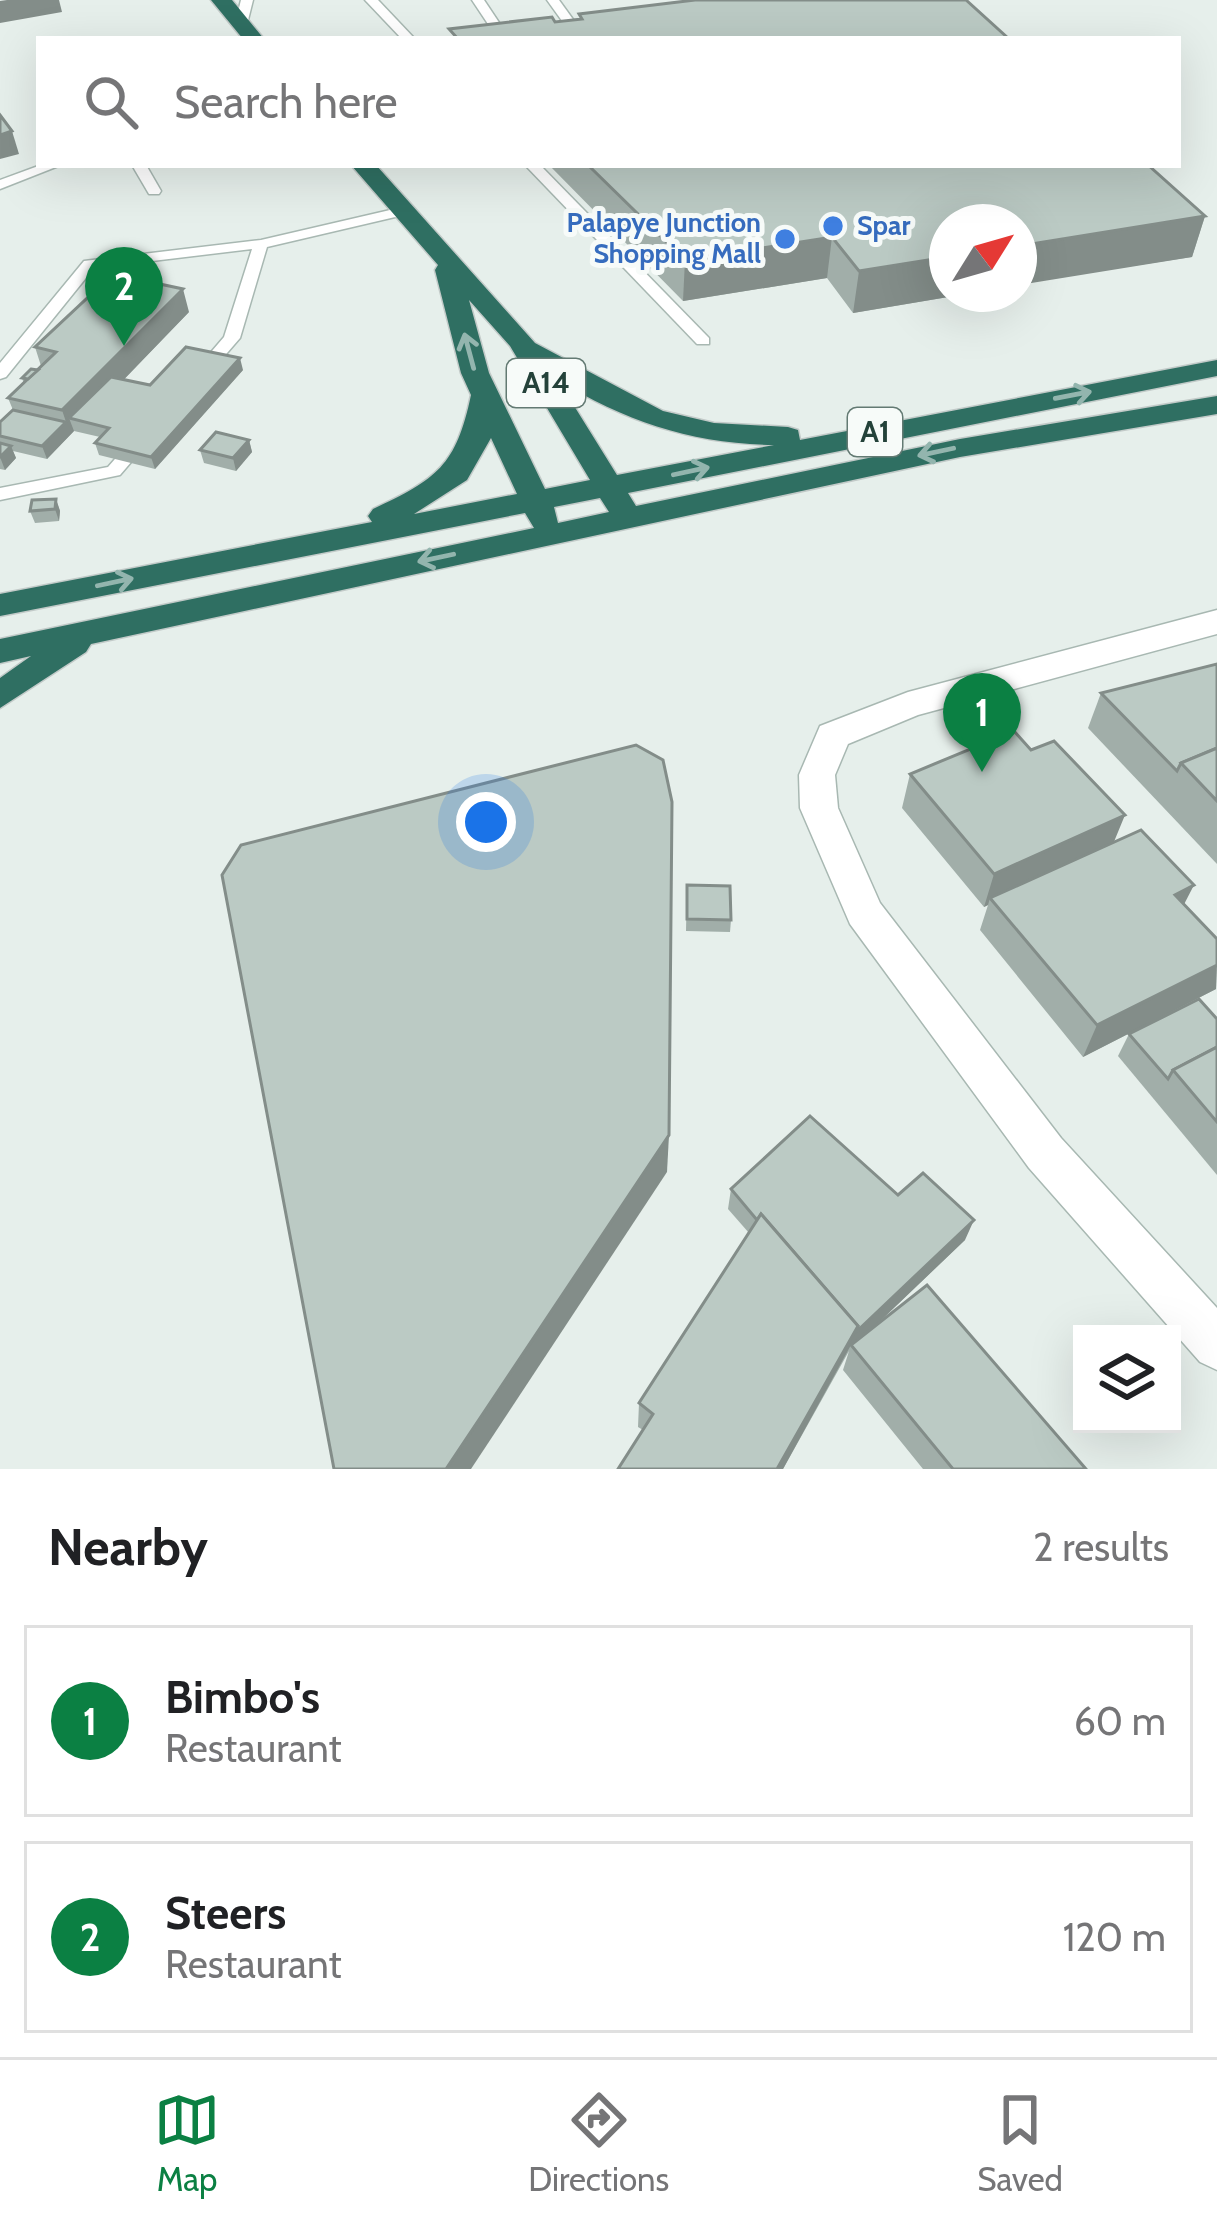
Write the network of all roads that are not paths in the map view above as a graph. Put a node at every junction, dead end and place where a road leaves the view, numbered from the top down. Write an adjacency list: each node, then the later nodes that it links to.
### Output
1 (221, 0): 6 (highway)
2 (247, 0): 6 (lane)
3 (371, 0): 8 (lane)
4 (478, 0): 9 (lane)
5 (553, 0): 10 (lane)
6 (248, 32)
7 (598, 33): 10 (lane)
8 (406, 36)
9 (502, 36)
10 (579, 36)
11 (46, 168): 15 (lane)
12 (141, 168): 16 (lane)
13 (366, 168): 17 (highway, A14)
14 (535, 168): 20 (lane)
15 (0, 185)
16 (154, 190)
17 (403, 211): 18 (lane); 19 (highway, A14)
18 (261, 244): 23 (lane); 24 (lane)
19 (447, 264): 21 (highway, A14); 25 (highway, A14, one-way to 19)
20 (703, 340)
21 (521, 342): 28 (highway); 29 (highway, A14)
22 (1217, 368): 28 (highway, A1, one-way to 22)
23 (0, 374)
24 (188, 388)
25 (485, 396): 31 (highway, A14); 34 (highway)
26 (1217, 404): 32 (highway, A1, one-way to 32)
27 (158, 421): 30 (lane)
28 (878, 431): 29 (highway, A1, one-way to 28)
29 (610, 489): 31 (highway, A1); 32 (highway, A14)
30 (0, 494)
31 (535, 502): 33 (highway, A14); 34 (highway, A1)
32 (626, 516): 33 (highway, A1)
33 (551, 534): 37 (highway, A1, one-way to 37)
34 (319, 540): 35 (highway, A1, one-way to 34)
35 (0, 605)
36 (1217, 622): 40 (street)
37 (98, 630): 38 (highway, A1); 39 (highway)
38 (0, 651)
39 (0, 694)
40 (1217, 1346)

